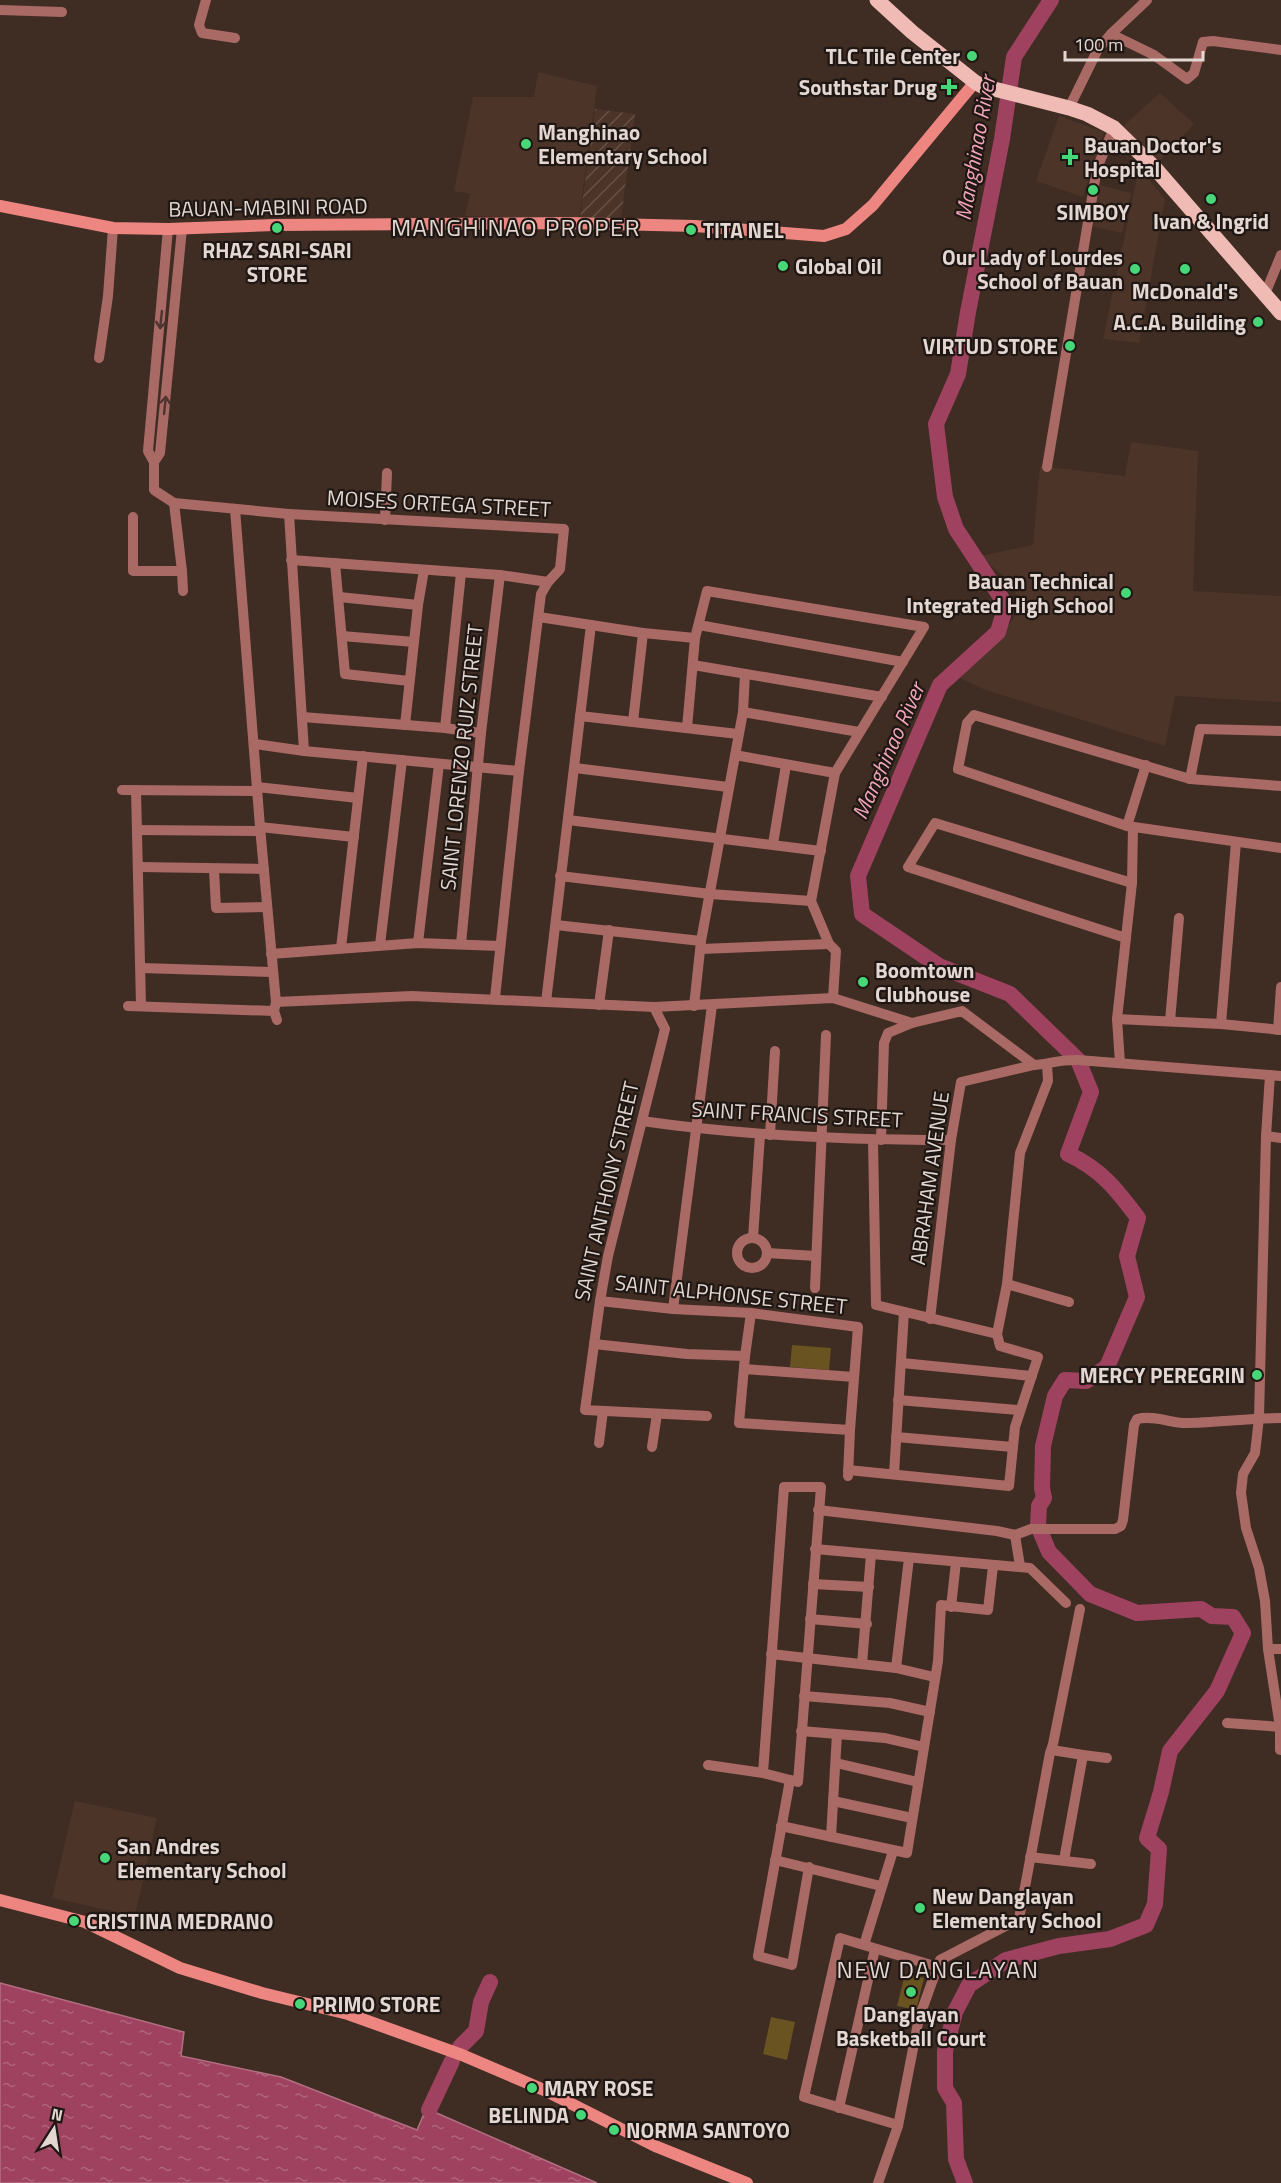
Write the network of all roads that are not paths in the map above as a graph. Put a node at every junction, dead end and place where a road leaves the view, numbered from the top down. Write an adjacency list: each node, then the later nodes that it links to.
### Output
1 (206, 0): 7 (street)
2 (877, 0): 9 (main road)
3 (1147, 0): 6 (street)
4 (0, 10): 5 (street)
5 (62, 12)
6 (1111, 34): 8 (street); 10 (street)
7 (235, 38)
8 (1281, 50)
9 (975, 82): 10 (main road); 15 (main road, BAUAN-MABINI ROAD)
10 (1069, 108): 11 (main road)
11 (1114, 128): 17 (main road); 21 (street)
12 (0, 206): 13 (main road, BAUAN-MABINI ROAD)
13 (113, 228): 14 (main road, BAUAN-MABINI ROAD); 19 (street)
14 (168, 229): 15 (main road, BAUAN-MABINI ROAD); 20 (street, one-way to 20)
15 (182, 229): 20 (street, one-way to 15)
16 (1281, 257): 17 (street)
17 (1264, 294): 18 (main road)
18 (1281, 313)
19 (99, 358)
20 (154, 462): 23 (street)
21 (1047, 467)
22 (387, 473): 27 (street)
23 (174, 503): 24 (street, MOISES ORTEGA STREET); 31 (street)
24 (236, 509): 25 (street, MOISES ORTEGA STREET); 61 (street)
25 (289, 514): 27 (street, MOISES ORTEGA STREET); 28 (street)
26 (134, 517): 31 (street)
27 (384, 520): 34 (street, MOISES ORTEGA STREET)
28 (291, 560): 29 (street); 52 (street)
29 (335, 563): 30 (street); 36 (street)
30 (424, 570): 32 (street); 37 (street)
31 (182, 571): 35 (street)
32 (461, 573): 33 (street); 55 (street)
33 (500, 575): 34 (street); 59 (street, SAINT LORENZO RUIZ STREET)
34 (548, 582): 38 (street, MOISES ORTEGA STREET)
35 (183, 591)
36 (339, 597): 37 (street); 42 (street)
37 (418, 605): 44 (street)
38 (540, 616): 39 (street); 71 (street, MOISES ORTEGA STREET)
39 (591, 625): 41 (street); 51 (street)
40 (699, 626): 43 (street); 45 (street); 45 (street)
41 (643, 633): 43 (street); 53 (street)
42 (342, 636): 44 (street); 48 (street)
43 (695, 638): 46 (street)
44 (414, 642): 48 (street)
45 (903, 662): 49 (street)
46 (693, 665): 47 (street); 56 (street)
47 (745, 674): 49 (street); 50 (street)
48 (409, 681): 54 (street)
49 (882, 697): 58 (street)
50 (743, 712): 58 (street); 60 (street)
51 (580, 716): 53 (street); 70 (street)
52 (302, 717): 54 (street); 62 (street)
53 (633, 722): 56 (street)
54 (405, 725): 55 (street)
55 (445, 728): 59 (street)
56 (687, 728): 60 (street)
57 (1281, 731): 73 (street)
58 (859, 732): 72 (street)
59 (481, 733): 69 (street, SAINT LORENZO RUIZ STREET)
60 (738, 734): 63 (street)
61 (255, 744): 62 (street); 76 (street)
62 (304, 751): 64 (street)
63 (735, 755): 67 (street); 75 (street)
64 (363, 756): 65 (street); 79 (street)
65 (402, 760): 66 (street); 105 (street)
66 (439, 764): 69 (street); 102 (street)
67 (786, 765): 72 (street); 87 (street)
68 (1146, 765): 73 (street); 81 (street); 81 (street)
69 (478, 767): 71 (street); 103 (street, SAINT LORENZO RUIZ STREET)
70 (575, 768): 75 (street); 80 (street)
71 (519, 771): 107 (street, MOISES ORTEGA STREET)
72 (836, 773): 89 (street)
73 (1190, 779): 74 (street)
74 (1281, 786)
75 (728, 787): 85 (street)
76 (257, 789): 78 (street); 79 (street); 82 (street)
77 (122, 790): 78 (street)
78 (136, 790): 83 (street)
79 (358, 798): 84 (street)
80 (568, 820): 85 (street); 93 (street)
81 (1130, 827): 86 (street); 94 (street)
82 (260, 829): 83 (street); 84 (street); 91 (street)
83 (138, 830): 90 (street)
84 (354, 837): 108 (street)
85 (720, 838): 87 (street); 95 (street)
86 (1236, 842): 88 (street); 126 (street)
87 (773, 844): 89 (street)
88 (1281, 848)
89 (821, 850): 96 (street)
90 (138, 867): 92 (street); 110 (street)
91 (264, 869): 92 (street); 97 (street)
92 (214, 870): 97 (street)
93 (560, 876): 95 (street); 99 (street)
94 (1132, 883): 101 (street); 101 (street)
95 (710, 894): 96 (street); 106 (street)
96 (811, 901): 104 (street)
97 (267, 907): 109 (street)
98 (1179, 918): 124 (street)
99 (556, 924): 100 (street); 115 (street)
100 (609, 930): 106 (street); 116 (street)
101 (1126, 938): 123 (street)
102 (418, 943): 103 (street); 105 (street)
103 (461, 944): 107 (street)
104 (829, 944): 106 (street); 114 (street)
105 (380, 945): 108 (street)
106 (701, 945): 121 (street)
107 (500, 946): 113 (street, MOISES ORTEGA STREET)
108 (341, 948): 109 (street)
109 (271, 954): 111 (street)
110 (141, 968): 111 (street); 119 (street)
111 (272, 972): 122 (street)
112 (1281, 987): 127 (street)
113 (495, 998): 115 (street); 122 (street)
114 (833, 998): 117 (street); 125 (street)
115 (546, 1002): 116 (street)
116 (599, 1005): 120 (street)
117 (711, 1005): 121 (street); 135 (street)
118 (128, 1006): 119 (street)
119 (141, 1006): 122 (street)
120 (654, 1006): 121 (street); 134 (street, SAINT ANTHONY STREET)
121 (694, 1006)
122 (276, 1011)
123 (1117, 1019): 124 (street); 130 (street)
124 (1170, 1021): 126 (street)
125 (912, 1023): 132 (street); 140 (street)
126 (1221, 1024): 127 (street)
127 (1280, 1030)
128 (826, 1035): 139 (street)
129 (775, 1051): 136 (street)
130 (1120, 1063): 131 (street); 133 (street)
131 (1047, 1064): 132 (street); 145 (street)
132 (1034, 1065): 141 (street, ABRAHAM AVENUE)
133 (1275, 1076): 137 (street)
134 (642, 1121): 135 (street, SAINT FRANCIS STREET); 147 (street, SAINT ANTHONY STREET)
135 (696, 1129): 136 (street, SAINT FRANCIS STREET); 149 (street)
136 (765, 1135): 139 (street, SAINT FRANCIS STREET); 142 (street)
137 (1266, 1136): 138 (street); 165 (street)
138 (1281, 1137)
139 (820, 1139): 140 (street, SAINT FRANCIS STREET); 144 (street)
140 (877, 1140): 141 (street, SAINT FRANCIS STREET); 150 (street)
141 (951, 1140): 152 (street, ABRAHAM AVENUE)
142 (753, 1238): 143 (street); 143 (street)
143 (767, 1253): 144 (street)
144 (816, 1256): 146 (street)
145 (1007, 1284): 148 (street); 153 (street)
146 (815, 1288)
147 (600, 1301): 149 (street, SAINT ALPHONSE STREET); 154 (street, SAINT ANTHONY STREET)
148 (1069, 1302)
149 (673, 1309): 151 (street, SAINT ALPHONSE STREET)
150 (904, 1312): 152 (street); 156 (street)
151 (752, 1313): 155 (street); 159 (street, SAINT ALPHONSE STREET)
152 (930, 1319): 153 (street)
153 (997, 1334): 158 (street)
154 (594, 1344): 155 (street); 162 (street, SAINT ANTHONY STREET)
155 (745, 1356): 157 (street)
156 (902, 1363): 158 (street); 160 (street)
157 (744, 1369): 159 (street); 167 (street)
158 (1032, 1376): 161 (street)
159 (854, 1377): 167 (street)
160 (898, 1400): 161 (street); 168 (street)
161 (1019, 1410): 171 (street)
162 (603, 1411): 163 (street); 169 (street)
163 (657, 1414): 164 (street); 170 (street)
164 (707, 1416)
165 (1259, 1418): 166 (street); 174 (street); 189 (street)
166 (1281, 1418)
167 (850, 1430): 172 (street)
168 (896, 1437): 171 (street); 172 (street)
169 (599, 1443)
170 (652, 1447)
171 (1013, 1447): 172 (street)
172 (894, 1474)
173 (818, 1510): 174 (street); 175 (street); 190 (street)
174 (1016, 1534): 180 (street)
175 (815, 1549): 176 (street); 181 (street)
176 (871, 1554): 177 (street); 182 (street)
177 (909, 1558): 178 (street); 193 (street)
178 (956, 1562): 179 (street); 184 (street)
179 (993, 1566): 180 (street); 184 (street)
180 (1020, 1566): 183 (street)
181 (813, 1584): 182 (street); 186 (street)
182 (869, 1587): 187 (street)
183 (1066, 1603)
184 (951, 1607): 194 (street)
185 (1080, 1609): 203 (street)
186 (810, 1619): 187 (street); 191 (street)
187 (867, 1624): 192 (street)
188 (1281, 1648): 189 (street)
189 (1268, 1649): 195 (street)
190 (771, 1654): 191 (street); 209 (street)
191 (806, 1658): 192 (street); 196 (street)
192 (862, 1664): 193 (street)
193 (896, 1668): 194 (street)
194 (934, 1677): 197 (street)
195 (1277, 1689): 199 (street)
196 (804, 1696): 197 (street); 200 (street)
197 (930, 1712): 202 (street)
198 (1227, 1723): 199 (street)
199 (1281, 1727): 204 (street)
200 (801, 1731): 201 (street); 210 (street)
201 (837, 1734): 202 (street); 207 (street)
202 (924, 1747): 211 (street)
203 (1052, 1750): 205 (street); 217 (street)
204 (1280, 1750)
205 (1083, 1755): 206 (street); 219 (street)
206 (1107, 1758)
207 (836, 1763): 211 (street); 212 (street)
208 (708, 1765): 209 (street)
209 (763, 1773): 210 (street)
210 (790, 1780): 214 (street)
211 (918, 1782): 213 (street)
212 (833, 1801): 213 (street); 215 (street)
213 (912, 1818): 216 (street)
214 (781, 1826): 215 (street); 218 (street)
215 (831, 1837): 216 (street)
216 (893, 1851): 222 (street)
217 (1030, 1857): 219 (street); 225 (street)
218 (775, 1860): 221 (street); 221 (street)
219 (1065, 1860): 220 (street)
220 (1091, 1864)
221 (809, 1867): 222 (street)
222 (881, 1886): 224 (street)
223 (0, 1900): 228 (main road)
224 (869, 1947): 225 (street); 226 (street); 226 (street)
225 (938, 1966): 227 (street)
226 (839, 2108): 227 (street)
227 (898, 2125): 229 (street)
228 (747, 2183)
229 (878, 2183)

